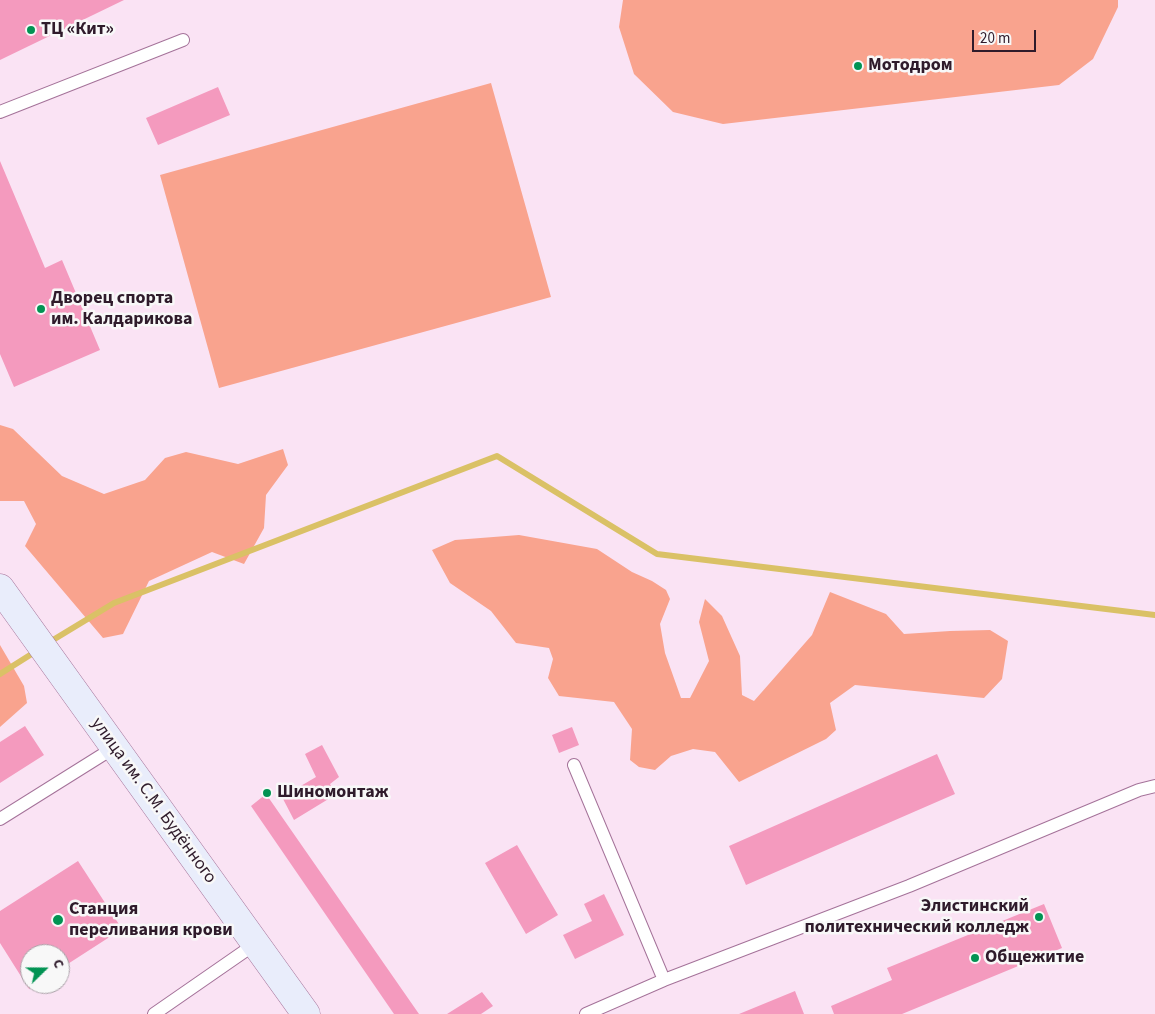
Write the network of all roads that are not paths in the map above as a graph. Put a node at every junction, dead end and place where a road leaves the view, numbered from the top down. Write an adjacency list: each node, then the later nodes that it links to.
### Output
1 (183, 40): 2 (lane)
2 (0, 112)
3 (0, 588): 4 (main road, улица им. С.М. Будённого)
4 (115, 747): 7 (lane); 8 (main road, улица им. С.М. Будённого)
5 (574, 765): 9 (lane)
6 (1155, 786): 9 (lane)
7 (0, 819)
8 (255, 944): 10 (lane); 11 (main road, улица им. С.М. Будённого)
9 (664, 980): 12 (lane)
10 (154, 1014)
11 (306, 1014)
12 (586, 1014)

